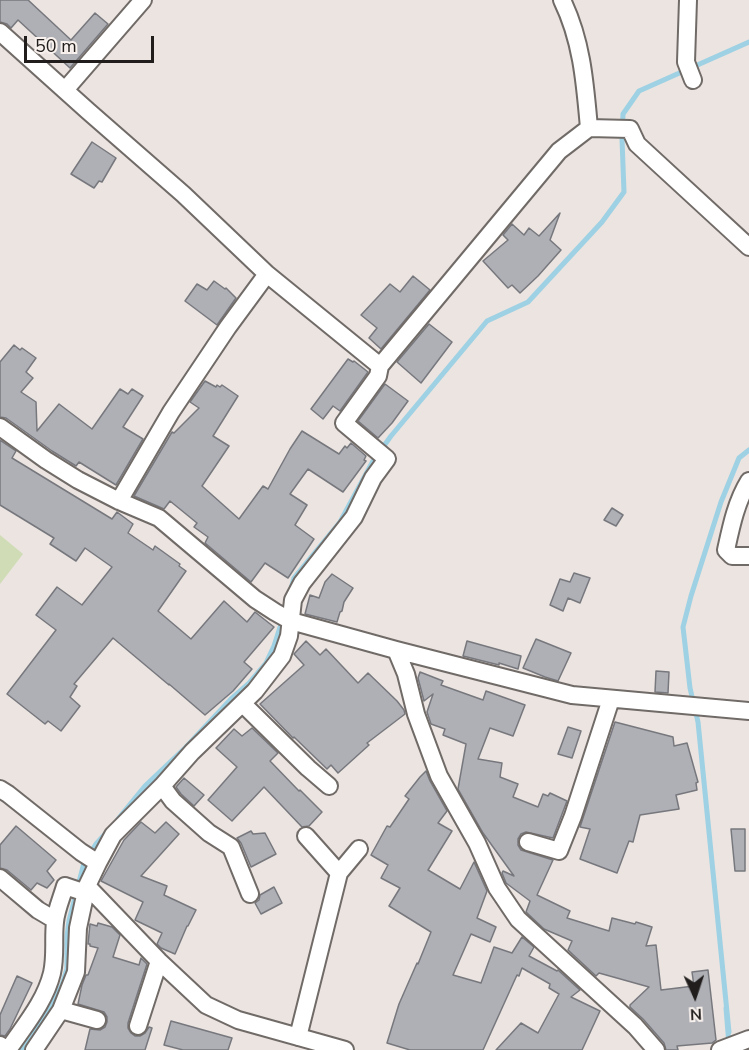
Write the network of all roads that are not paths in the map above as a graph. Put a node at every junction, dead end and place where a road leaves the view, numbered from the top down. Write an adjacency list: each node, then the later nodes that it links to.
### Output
1 (143, 0): 6 (street)
2 (562, 0): 7 (street)
3 (688, 0): 5 (street)
4 (0, 32): 6 (street)
5 (693, 80)
6 (64, 90): 9 (street)
7 (589, 128): 8 (street); 10 (street)
8 (749, 247)
9 (267, 274): 10 (street); 13 (street)
10 (380, 366): 15 (street)
11 (0, 427): 13 (street)
12 (749, 481): 14 (street)
13 (119, 501): 15 (street)
14 (749, 556)
15 (291, 621): 16 (street); 18 (street)
16 (396, 651): 17 (street); 43 (street)
17 (611, 699): 19 (street); 26 (street)
18 (243, 704): 20 (street); 22 (street)
19 (749, 711)
20 (308, 768): 21 (street); 23 (street)
21 (296, 781)
22 (162, 786): 28 (street); 32 (street)
23 (329, 786)
24 (3, 796): 28 (street)
25 (306, 836): 29 (street)
26 (528, 842)
27 (359, 849): 29 (street)
28 (98, 863): 31 (street)
29 (339, 873): 38 (street)
30 (0, 878): 33 (street)
31 (87, 890): 33 (street); 34 (street); 35 (street)
32 (250, 894)
33 (55, 920): 40 (street)
34 (159, 961): 37 (street); 38 (street)
35 (61, 1010): 36 (street); 41 (street)
36 (97, 1020)
37 (138, 1026)
38 (298, 1037): 42 (street)
39 (748, 1040): 44 (street)
40 (0, 1045)
41 (34, 1050)
42 (345, 1050)
43 (656, 1050)
44 (720, 1050)

